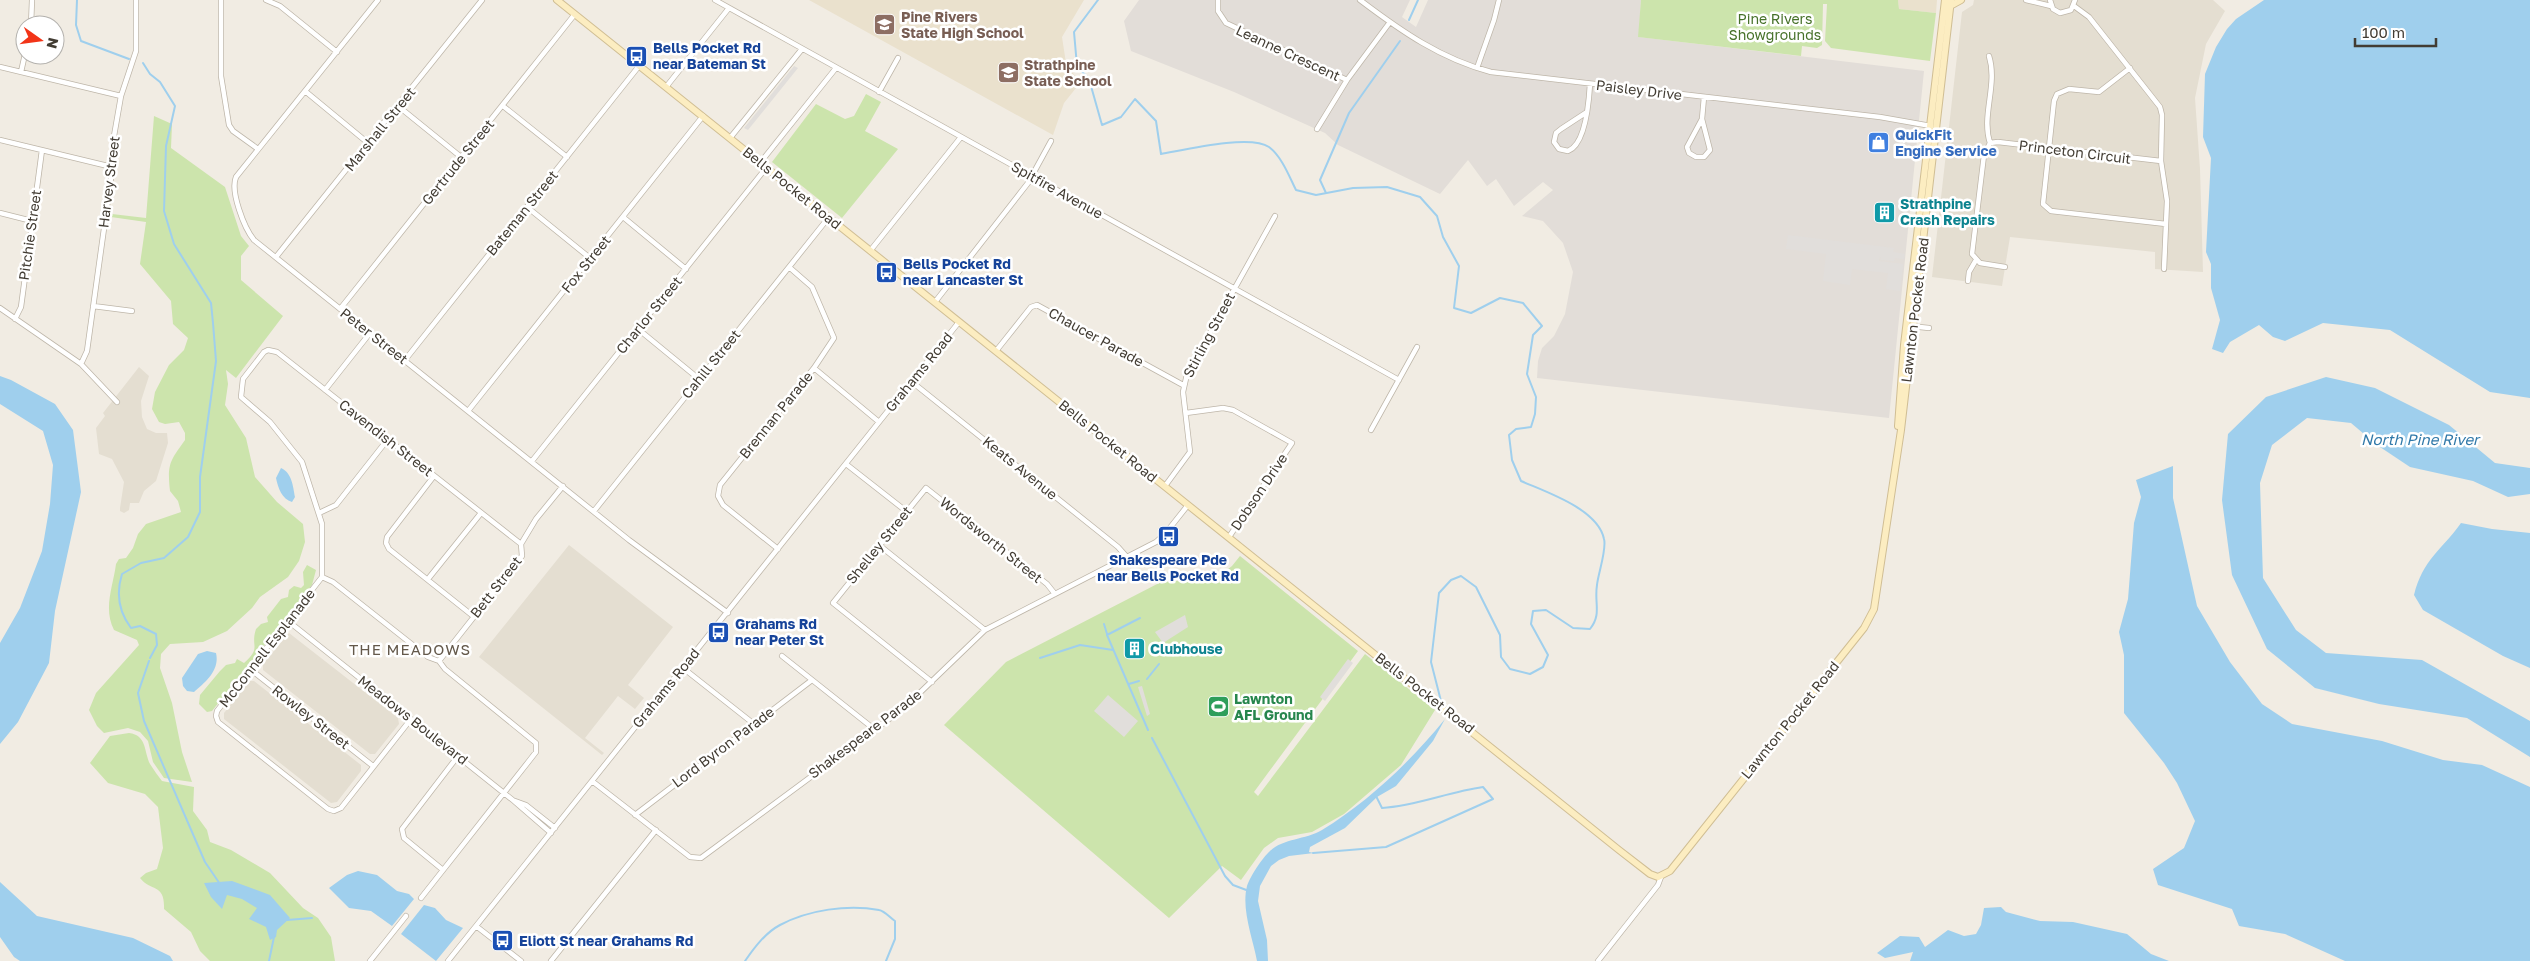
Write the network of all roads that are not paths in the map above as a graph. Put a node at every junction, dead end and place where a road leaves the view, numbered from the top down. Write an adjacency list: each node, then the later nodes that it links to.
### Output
1 (32, 0): 23 (street)
2 (136, 0): 41 (street, Harvey Street)
3 (221, 0): 56 (street)
4 (266, 0): 17 (street)
5 (378, 0): 26 (street, Peter Street)
6 (482, 0): 43 (street, Marshall Street)
7 (557, 0): 22 (main road, Bells Pocket Road)
8 (715, 0): 21 (street, Spitfire Avenue)
9 (1218, 0): 36 (street, Leanne Crescent)
10 (1360, 0): 24 (street, Paisley Drive)
11 (1499, 0): 33 (street)
12 (1945, 0): 48 (main road, Lawnton Pocket Road)
13 (1961, 0): 18 (main road)
14 (2026, 0): 19 (street)
15 (2050, 0): 19 (street)
16 (2075, 0): 20 (street)
17 (273, 1): 26 (street)
18 (1951, 3): 48 (main road, Lawnton Pocket Road)
19 (2051, 6): 20 (street)
20 (2074, 6): 34 (street)
21 (729, 8): 25 (street, Spitfire Avenue); 38 (street)
22 (575, 14): 30 (main road, Bells Pocket Road); 44 (street, Gertrude Street)
23 (32, 15)
24 (1390, 22): 33 (street, Paisley Drive); 36 (street)
25 (802, 49): 32 (street, Spitfire Avenue); 51 (street)
26 (337, 52): 39 (street, Peter Street)
27 (1989, 56): 55 (street)
28 (898, 58): 40 (street)
29 (23, 65): 35 (street)
30 (639, 66): 38 (main road, Bells Pocket Road); 60 (street, Bateman Street)
31 (0, 67): 35 (street)
32 (836, 68): 40 (street, Spitfire Avenue); 62 (street)
33 (1477, 68): 37 (street, Paisley Drive)
34 (2130, 68): 57 (street); 61 (street)
35 (21, 72): 41 (street)
36 (1347, 80): 49 (street)
37 (1590, 84): 42 (street, Paisley Drive); 45 (street)
38 (666, 87): 46 (main road, Bells Pocket Road)
39 (305, 91): 54 (street); 56 (street, Peter Street)
40 (879, 92): 50 (street, Spitfire Avenue)
41 (121, 96): 63 (street, Harvey Street)
42 (1704, 97): 47 (street); 48 (street, Paisley Drive)
43 (398, 106): 54 (street, Marshall Street); 59 (street)
44 (503, 106): 59 (street, Gertrude Street); 60 (street)
45 (1587, 112): 45 (street)
46 (703, 116): 51 (main road, Bells Pocket Road); 70 (street, Fox Street)
47 (1702, 119): 47 (street)
48 (1933, 126): 90 (main road, Lawnton Pocket Road)
49 (1317, 129)
50 (960, 137): 65 (street, Spitfire Avenue); 73 (street)
51 (730, 138): 62 (main road, Bells Pocket Road)
52 (0, 140): 58 (street)
53 (1051, 141): 65 (street)
54 (368, 143): 74 (street, Marshall Street)
55 (1990, 143): 57 (street, Princeton Circuit); 76 (street)
56 (258, 149): 74 (street, Peter Street)
57 (2048, 149): 61 (street, Princeton Circuit); 72 (street)
58 (42, 150): 63 (street); 71 (street, Pitchie Street)
59 (461, 157): 86 (street, Gertrude Street)
60 (566, 157): 66 (street, Bateman Street)
61 (2161, 161): 72 (street)
62 (760, 163): 64 (main road, Bells Pocket Road)
63 (112, 167): 84 (street, Harvey Street)
64 (766, 168): 69 (main road, Bells Pocket Road); 79 (street, Charlor Street)
65 (1032, 177): 82 (street, Spitfire Avenue); 83 (street)
66 (527, 207): 75 (street); 96 (street, Bateman Street)
67 (0, 213): 71 (street)
68 (1275, 216): 82 (street, Stirling Street)
69 (829, 217): 73 (main road, Bells Pocket Road); 77 (street, Cahill Street)
70 (623, 218): 75 (street, Fox Street); 79 (street)
71 (32, 221): 88 (street, Pitchie Street)
72 (2166, 224): 80 (street)
73 (870, 251): 83 (main road, Bells Pocket Road)
74 (276, 257): 86 (street, Peter Street)
75 (590, 258): 106 (street, Fox Street)
76 (1976, 260): 78 (street); 81 (street)
77 (789, 267): 99 (street, Brennan Parade); 100 (street, Cahill Street)
78 (2005, 267)
79 (686, 269): 92 (street, Charlor Street)
80 (2164, 269)
81 (1968, 281)
82 (1234, 289): 101 (street, Spitfire Avenue); 103 (street, Stirling Street)
83 (934, 302): 89 (main road, Bells Pocket Road)
84 (93, 306): 87 (street); 97 (street, Harvey Street)
85 (0, 308): 88 (street)
86 (340, 309): 93 (street, Peter Street)
87 (132, 311)
88 (15, 319): 97 (street)
89 (959, 322): 95 (main road, Bells Pocket Road); 102 (street, Grahams Road)
90 (1910, 326): 91 (street); 153 (main road, Lawnton Pocket Road)
91 (1929, 328)
92 (638, 329): 100 (street); 111 (street, Charlor Street)
93 (370, 333): 96 (street, Peter Street); 104 (street)
94 (1417, 347): 101 (street)
95 (996, 351): 103 (street, Chaucer Parade); 115 (main road, Bells Pocket Road)
96 (405, 360): 106 (street, Peter Street)
97 (81, 364): 105 (street)
98 (251, 368): 104 (street, Cavendish Street); 120 (street, McConnell Esplanade)
99 (814, 368): 108 (street); 125 (street, Brennan Parade)
100 (699, 379): 118 (street, Cahill Street)
101 (1398, 380): 109 (street)
102 (912, 382): 108 (street, Grahams Road); 126 (street, Keats Avenue)
103 (1183, 385): 107 (street, Stirling Street)
104 (325, 390): 110 (street, Cavendish Street)
105 (117, 402)
106 (468, 411): 111 (street, Peter Street)
107 (1186, 413): 115 (street, Stirling Street); 122 (street, Dobson Drive)
108 (879, 422): 112 (street, Grahams Road)
109 (1371, 430)
110 (388, 439): 113 (street, Cavendish Street); 120 (street)
111 (532, 461): 114 (street, Peter Street)
112 (846, 464): 119 (street); 125 (street, Grahams Road)
113 (434, 476): 121 (street, Cavendish Street); 128 (street)
114 (563, 486): 118 (street, Peter Street); 123 (street, Bett Street)
115 (1165, 486): 117 (main road, Bells Pocket Road)
116 (926, 488): 119 (street, Shelley Street); 129 (street, Wordsworth Street)
117 (1188, 505): 122 (main road, Bells Pocket Road); 126 (street, Shakespeare Parade)
118 (594, 511): 130 (street, Peter Street)
119 (906, 511): 124 (street, Shelley Street)
120 (319, 513): 127 (street, McConnell Esplanade)
121 (481, 513): 123 (street, Cavendish Street); 128 (street)
122 (1229, 537): 153 (main road, Bells Pocket Road)
123 (521, 544): 131 (street, Bett Street)
124 (879, 545): 133 (street); 139 (street, Shelley Street)
125 (778, 549): 130 (street, Grahams Road)
126 (1126, 556): 129 (street, Shakespeare Parade)
127 (322, 577): 132 (street, McConnell Esplanade); 135 (street)
128 (428, 579): 131 (street)
129 (1054, 594): 133 (street, Shakespeare Parade)
130 (728, 613): 136 (street, Grahams Road)
131 (473, 616): 135 (street, Bett Street)
132 (288, 621): 137 (street, McConnell Esplanade); 140 (street, Meadows Boulevard)
133 (985, 630): 139 (street, Shakespeare Parade)
134 (782, 656): 138 (street)
135 (439, 661): 146 (street)
136 (684, 668): 141 (street); 145 (street, Grahams Road)
137 (250, 669): 144 (street, Rowley Street); 144 (street, McConnell Esplanade)
138 (812, 680): 141 (street, Lord Byron Parade); 142 (street)
139 (932, 682): 142 (street, Shakespeare Parade)
140 (411, 719): 143 (street, Meadows Boulevard); 144 (street, McConnell Esplanade)
141 (754, 724): 148 (street, Lord Byron Parade)
142 (874, 729): 150 (street, Shakespeare Parade)
143 (458, 756): 146 (street, Meadows Boulevard); 152 (street)
144 (373, 766)
145 (592, 781): 148 (street, Shakespeare Parade); 149 (street, Grahams Road)
146 (504, 792): 147 (street, Meadows Boulevard); 152 (street)
147 (514, 800): 149 (street, Meadows Boulevard); 151 (street, Meadows Boulevard)
148 (636, 815): 150 (street, Shakespeare Parade)
149 (555, 828): 151 (street, Grahams Road)
150 (656, 830): 160 (street)
151 (551, 834): 156 (street, Grahams Road)
152 (443, 870): 154 (street)
153 (1661, 877): 161 (street, Lawnton Pocket Road)
154 (421, 898)
155 (406, 916): 157 (street)
156 (476, 926): 158 (street, Grahams Road); 159 (street)
157 (370, 961)
158 (448, 961)
159 (521, 961)
160 (551, 961)
161 (1598, 961)

